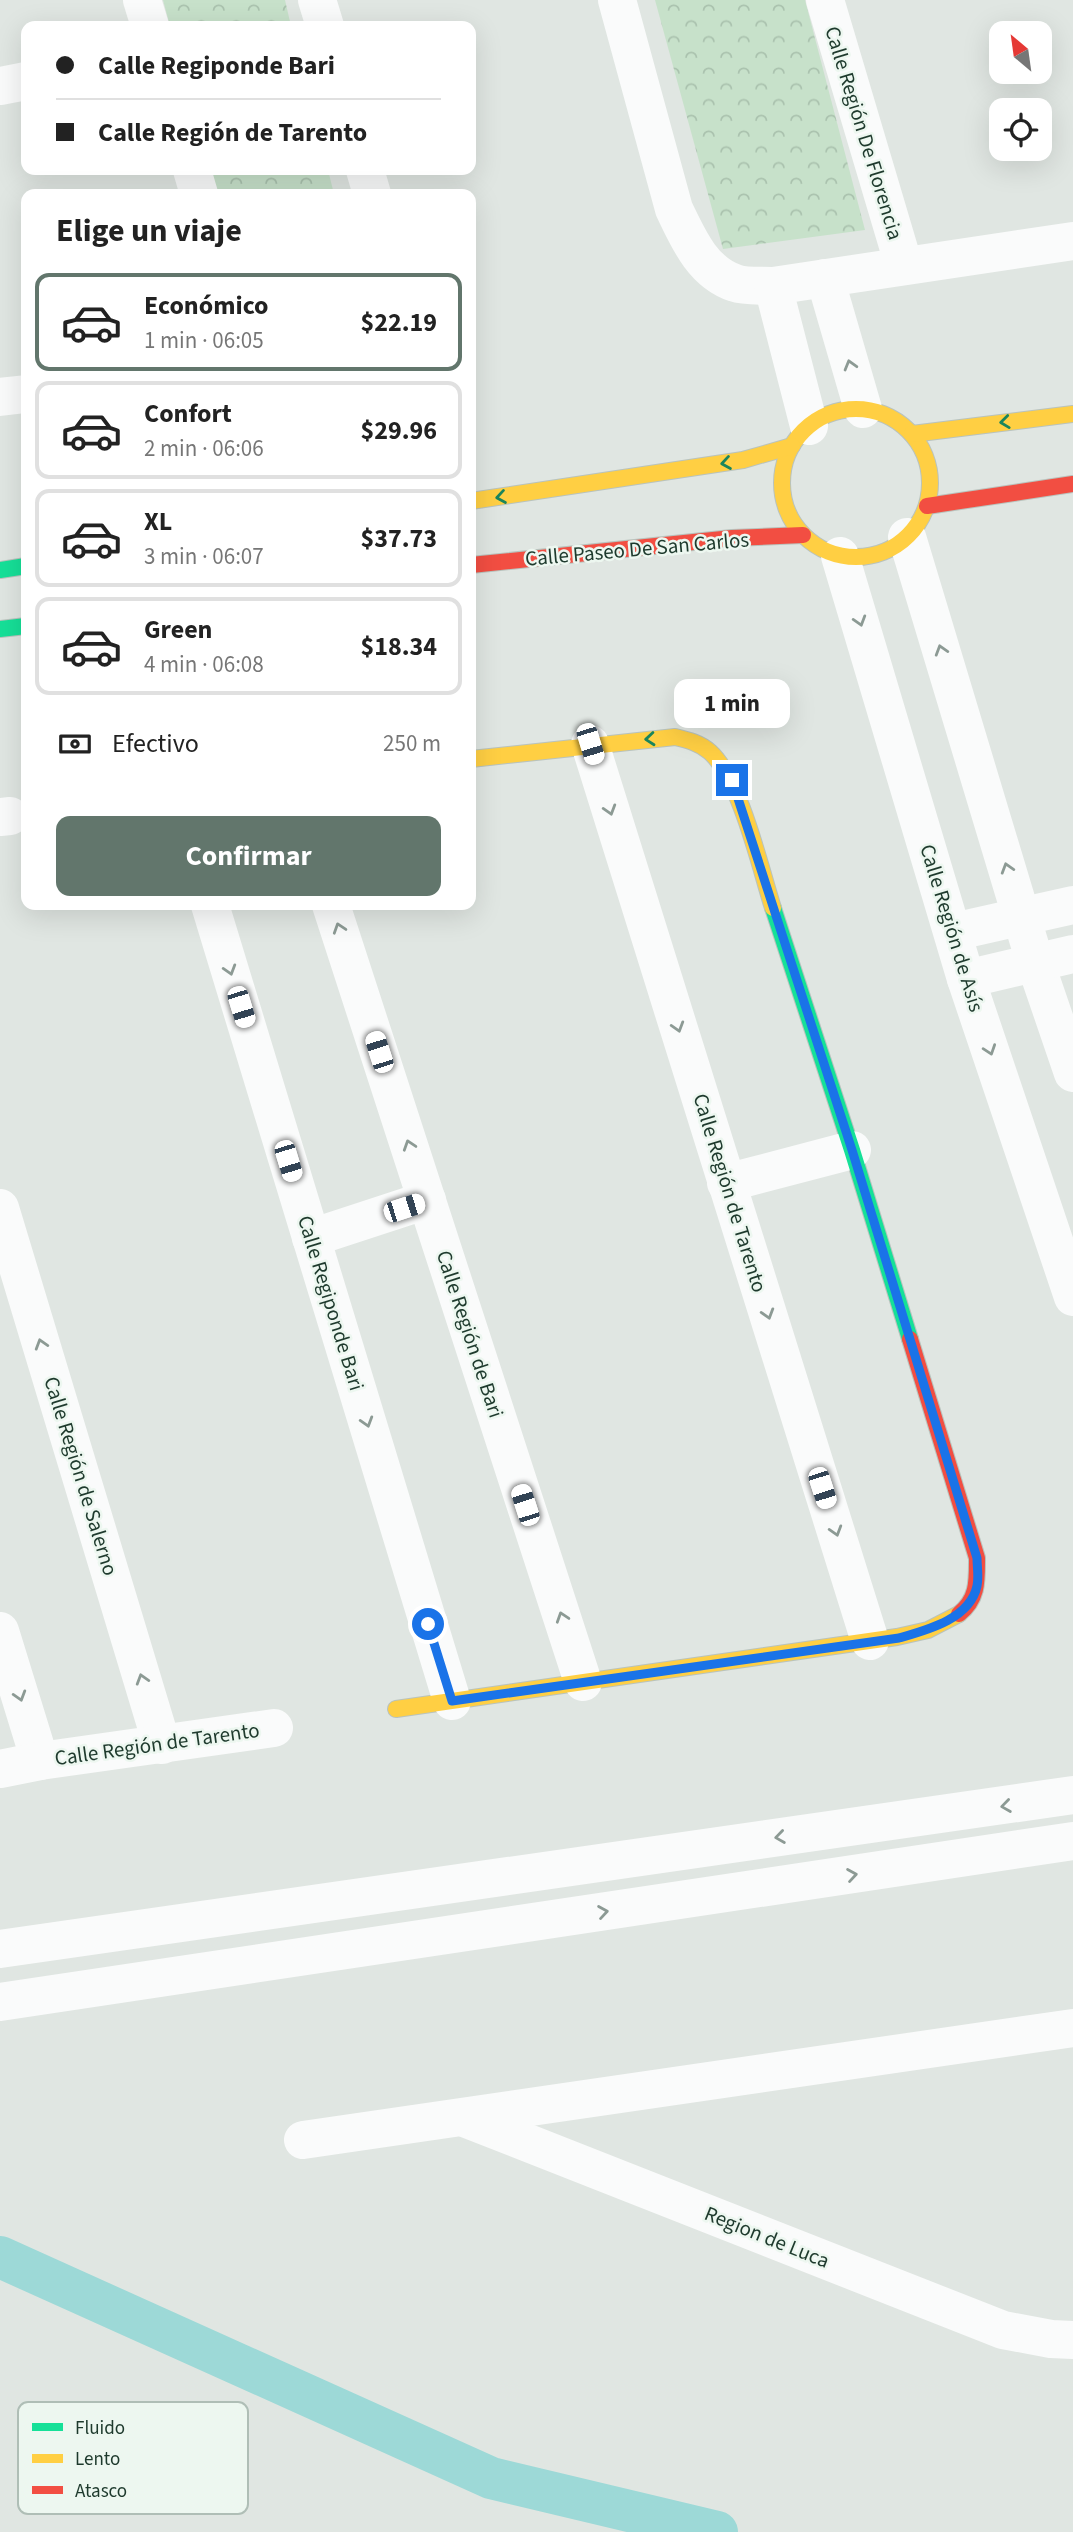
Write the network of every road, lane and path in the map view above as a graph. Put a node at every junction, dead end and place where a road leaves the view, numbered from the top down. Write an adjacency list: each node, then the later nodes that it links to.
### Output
1 (142, 0): 5 (street)
2 (317, 0): 6 (street)
3 (617, 0): 12 (street, Calle Región De Florencia)
4 (825, 0): 10 (street, Calle Región De Florencia)
5 (148, 21)
6 (323, 21)
7 (21, 83): 8 (street)
8 (0, 86)
9 (1073, 240): 10 (street, Calle Región De Florencia)
10 (904, 266): 11 (street, Calle Región De Florencia)
11 (825, 278): 12 (street, Calle Región De Florencia); 15 (street, one-way to 11)
12 (773, 286): 18 (street)
13 (21, 395): 14 (street)
14 (0, 397)
15 (863, 409): 17 (street); 18 (street)
16 (1073, 414): 17 (street, one-way to 17)
17 (912, 434): 21 (street)
18 (800, 436): 20 (street, one-way to 20); 22 (street)
19 (1073, 484): 21 (street)
20 (476, 500)
21 (917, 522): 23 (street); 34 (street, one-way to 21)
22 (803, 535): 23 (street); 24 (street, Calle Paseo De San Carlos)
23 (840, 556): 35 (street, Calle Región de Asís, one-way to 35)
24 (476, 564)
25 (21, 567): 26 (street)
26 (0, 570)
27 (21, 627): 28 (street)
28 (0, 629)
29 (590, 744): 30 (street); 40 (street, one-way to 29); 41 (street, Calle Región de Tarento, one-way to 41)
30 (476, 758)
31 (1073, 905): 34 (street, Calle Región de Asís)
32 (212, 910): 44 (street, Calle Regiponde Bari, one-way to 44)
33 (333, 910): 42 (street, Calle Región de Bari, one-way to 33)
34 (1021, 916): 35 (street, Calle Región de Asís); 37 (street)
35 (953, 932): 38 (street, Calle Región de Asís)
36 (1073, 954): 37 (street, Calle Región de Asís)
37 (1035, 962): 38 (street, Calle Región de Asís); 39 (street)
38 (966, 979): 46 (street, Calle Región de Asís, one-way to 46)
39 (1073, 1073)
40 (852, 1150): 41 (street); 48 (street)
41 (726, 1183): 48 (street, Calle Región de Tarento, one-way to 48)
42 (427, 1200): 44 (street); 49 (street, Calle Región de Bari, one-way to 42)
43 (0, 1208): 45 (street, Calle Región de Salerno)
44 (311, 1238): 50 (street, Calle Regiponde Bari, one-way to 50)
45 (12, 1289): 53 (street, Calle Región de Salerno, one-way to 45)
46 (1073, 1297)
47 (0, 1631): 54 (street, one-way to 54)
48 (870, 1641): 49 (street)
49 (583, 1682): 50 (street)
50 (452, 1701): 51 (street)
51 (396, 1709)
52 (274, 1728): 53 (street, Calle Región de Tarento)
53 (162, 1745): 54 (street, Calle Región de Tarento)
54 (40, 1761): 55 (street, Calle Región de Tarento)
55 (0, 1769)
56 (1073, 1795): 58 (street, one-way to 58)
57 (1073, 1841): 59 (street, one-way to 57)
58 (527, 1872): 59 (street); 60 (street)
59 (536, 1923): 61 (street)
60 (0, 1949)
61 (0, 2002)
62 (1073, 2028): 63 (street, Region de Luca)
63 (465, 2118): 64 (street, Region de Luca); 65 (street, Region de Luca)
64 (303, 2140)
65 (1073, 2340)

